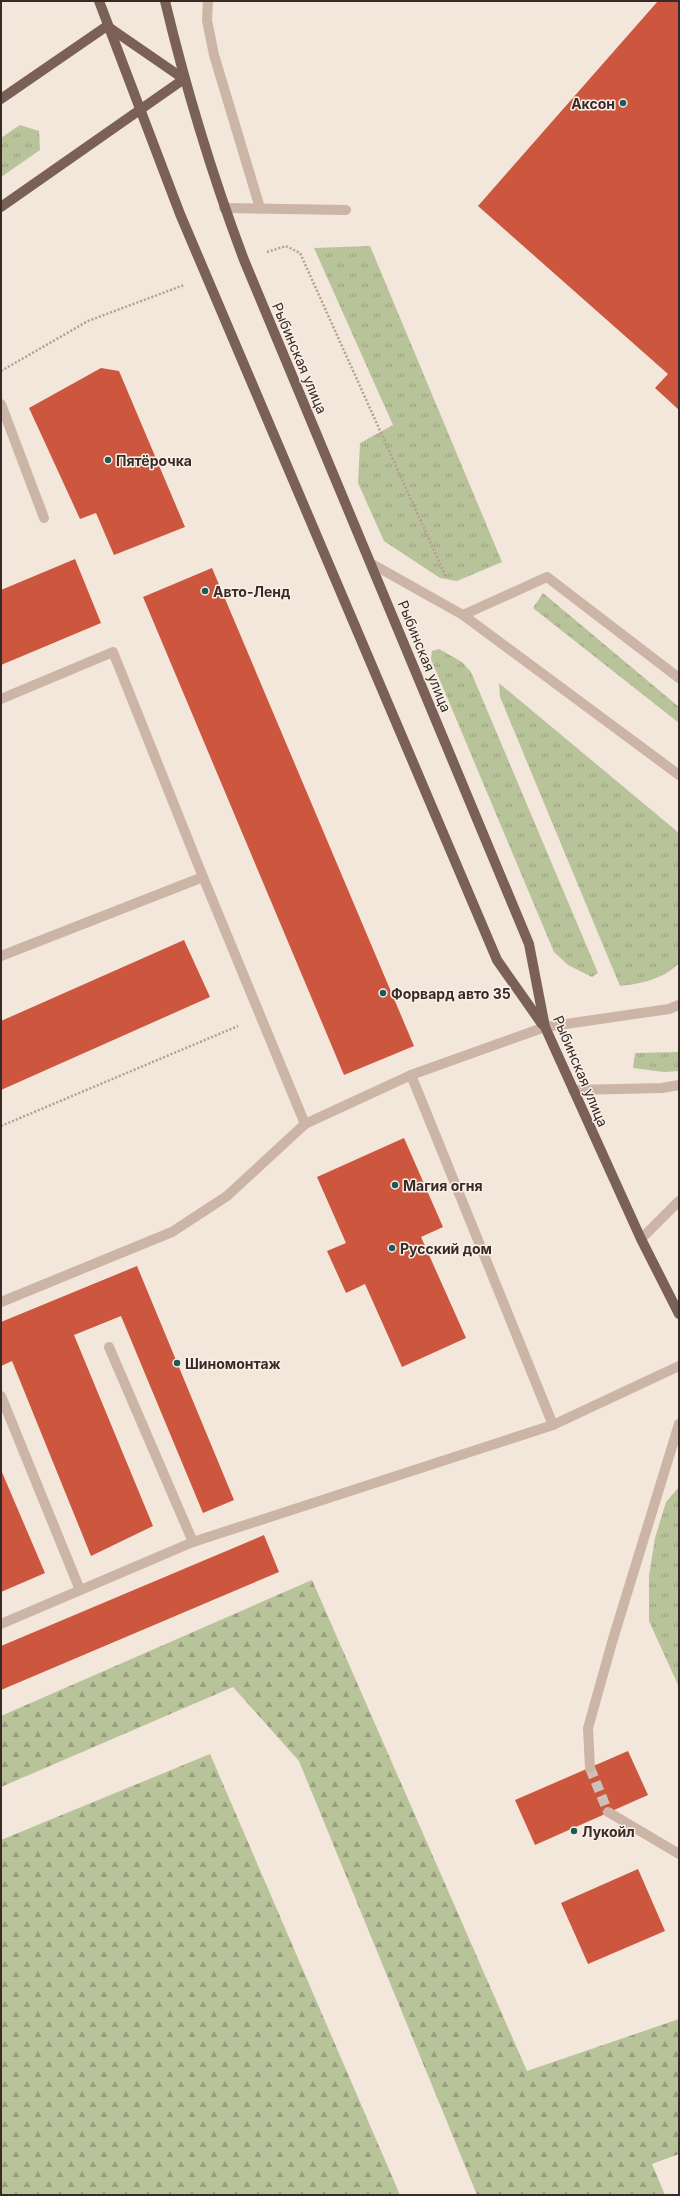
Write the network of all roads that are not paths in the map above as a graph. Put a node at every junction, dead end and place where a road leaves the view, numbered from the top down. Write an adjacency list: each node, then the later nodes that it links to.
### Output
1 (99, 1): 4 (main road)
2 (165, 1): 5 (main road, Рыбинская улица)
3 (208, 1): 10 (lane)
4 (107, 26): 5 (main road); 6 (main road); 7 (main road)
5 (184, 79): 7 (main road); 9 (main road, Рыбинская улица)
6 (1, 99)
7 (140, 111): 8 (main road); 22 (main road)
8 (1, 207)
9 (224, 208): 10 (lane); 14 (main road, Рыбинская улица)
10 (260, 208): 11 (lane)
11 (346, 210)
12 (1, 404): 13 (lane)
13 (44, 518)
14 (372, 564): 15 (lane); 22 (main road, Рыбинская улица)
15 (463, 615): 16 (lane); 18 (lane)
16 (679, 678)
17 (1, 699): 19 (lane)
18 (679, 775)
19 (203, 877): 20 (lane); 26 (lane)
20 (1, 956)
21 (679, 1005): 22 (lane)
22 (545, 1027): 23 (lane); 25 (main road, Рыбинская улица)
23 (411, 1075): 26 (lane); 35 (lane)
24 (679, 1085): 25 (lane)
25 (572, 1090): 28 (main road, Рыбинская улица)
26 (305, 1124): 29 (lane)
27 (679, 1201): 28 (lane)
28 (641, 1239): 30 (main road, Рыбинская улица)
29 (1, 1302)
30 (679, 1314)
31 (109, 1347): 36 (lane)
32 (679, 1366): 35 (lane)
33 (1, 1396): 37 (lane)
34 (679, 1424): 39 (lane)
35 (553, 1425): 36 (lane)
36 (193, 1542): 37 (lane)
37 (80, 1590): 38 (lane)
38 (1, 1624)
39 (590, 1768)
40 (608, 1812): 41 (lane)
41 (679, 1854)

